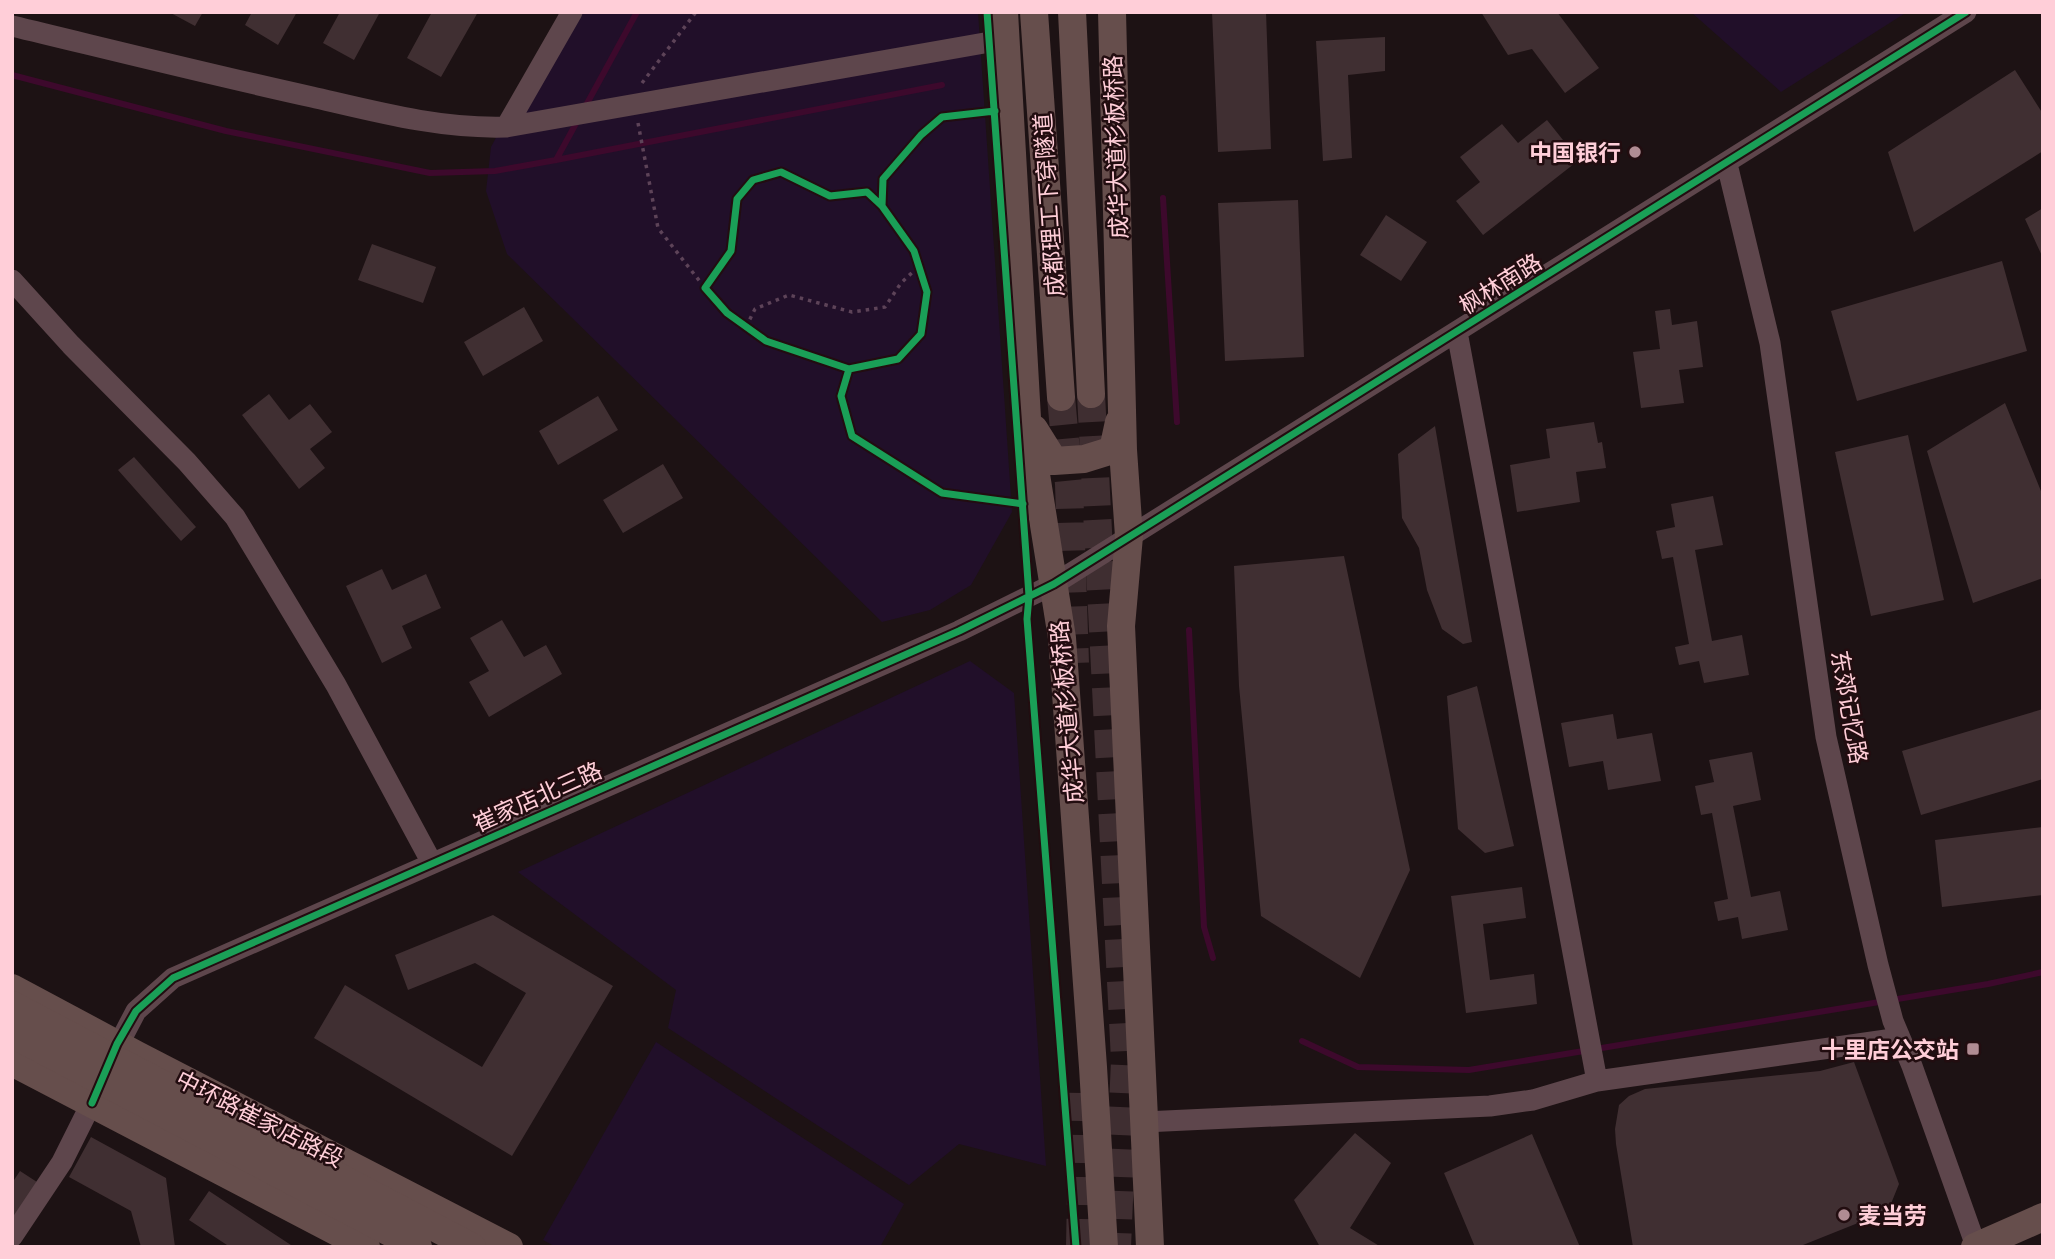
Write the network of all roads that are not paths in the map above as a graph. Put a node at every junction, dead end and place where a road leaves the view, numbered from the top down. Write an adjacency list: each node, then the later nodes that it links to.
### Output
1 (572, 12): 9 (street)
2 (1003, 12): 8 (main road, 成华大道杉板桥路)
3 (1034, 12): 14 (main road, 成都理工下穿隧道)
4 (1072, 12): 13 (main road, 成都理工下穿隧道)
5 (1111, 12): 15 (main road, 成华大道杉板桥路)
6 (1966, 12): 10 (street, 枫林南路)
7 (12, 26): 9 (street)
8 (1005, 42): 9 (street); 16 (main road, 成华大道杉板桥路)
9 (506, 127)
10 (1727, 164): 12 (street, 枫林南路); 22 (street, 东郊记忆路)
11 (12, 281): 19 (street)
12 (1457, 332): 17 (street, 枫林南路); 26 (street)
13 (1091, 394)
14 (1061, 397)
15 (1122, 410): 16 (main road); 17 (main road, 成华大道杉板桥路)
16 (1027, 418): 18 (main road, 成华大道杉板桥路)
17 (1129, 536): 18 (street, 枫林南路); 28 (main road, 成华大道杉板桥路)
18 (1054, 584): 19 (street, 崔家店北三路); 36 (main road, 成华大道杉板桥路)
19 (432, 863): 24 (street, 崔家店北三路)
20 (12, 988): 24 (main road, 中环路崔家店路段)
21 (12, 1005): 34 (main road, bridge)
22 (1897, 1029): 26 (street); 38 (street, 东郊记忆路)
23 (12, 1034): 33 (main road, bridge)
24 (117, 1044): 27 (street, 崔家店北三路); 35 (main road, 中环路崔家店路段)
25 (12, 1062): 27 (main road)
26 (1595, 1071): 28 (street)
27 (92, 1103): 31 (street, 崔家店北三路); 32 (main road)
28 (1144, 1122): 37 (main road, 成华大道杉板桥路)
29 (2043, 1217): 38 (main road)
30 (2043, 1228): 39 (main road)
31 (12, 1237)
32 (366, 1247)
33 (418, 1247)
34 (472, 1247)
35 (509, 1247)
36 (1104, 1247)
37 (1150, 1247)
38 (1975, 1247)
39 (1998, 1247)

